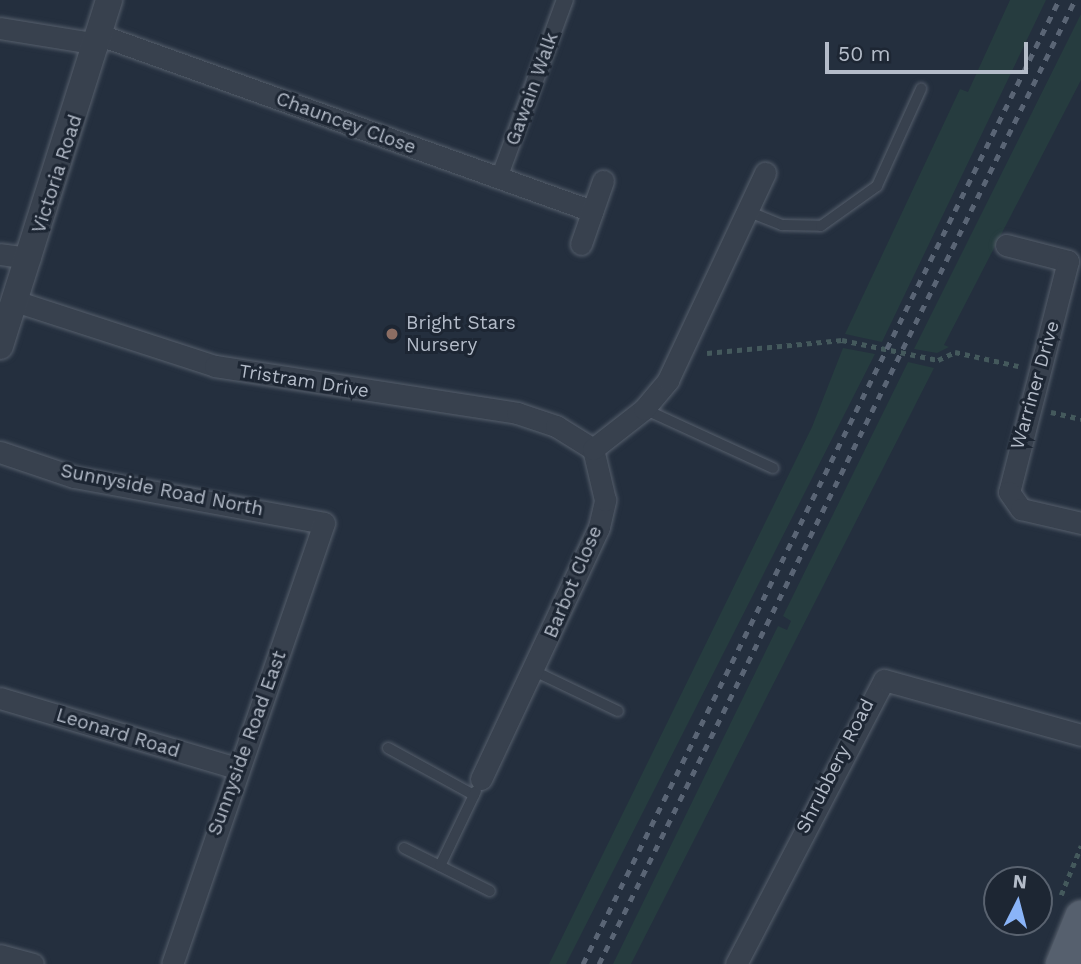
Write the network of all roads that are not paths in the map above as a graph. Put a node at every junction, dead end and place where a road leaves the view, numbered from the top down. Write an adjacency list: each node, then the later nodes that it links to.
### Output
1 (109, 0): 4 (street, Victoria Road)
2 (565, 0): 7 (street, Gawain Walk)
3 (0, 28): 4 (street, Chauncey Close)
4 (99, 39): 7 (street, Chauncey Close); 14 (street, Victoria Road)
5 (921, 89): 10 (lane)
6 (765, 173): 10 (street)
7 (499, 178): 9 (street, Chauncey Close)
8 (603, 181): 9 (street)
9 (592, 211): 11 (street)
10 (747, 211): 17 (street)
11 (580, 244)
12 (1006, 246): 22 (street, Warriner Drive)
13 (0, 254): 14 (street)
14 (30, 258): 15 (street, Victoria Road)
15 (15, 301): 16 (street, Victoria Road); 18 (street, Tristram Drive)
16 (0, 346)
17 (644, 409): 18 (street); 20 (lane)
18 (593, 449): 23 (street, Barbot Close)
19 (0, 452): 21 (street, Sunnyside Road North)
20 (773, 468)
21 (324, 523): 28 (street, Sunnyside Road East)
22 (1081, 523)
23 (534, 671): 25 (lane); 29 (street, Barbot Close)
24 (0, 698): 28 (street, Leonard Road)
25 (618, 711)
26 (1081, 735): 37 (street, Shrubbery Road)
27 (388, 748): 29 (lane)
28 (236, 768): 36 (street, Sunnyside Road East)
29 (478, 787): 31 (lane)
30 (404, 848): 31 (lane)
31 (440, 866): 32 (lane)
32 (490, 891)
33 (1081, 917): 38 (main road)
34 (0, 954): 35 (street)
35 (33, 964)
36 (172, 964)
37 (736, 964)
38 (1062, 964)

